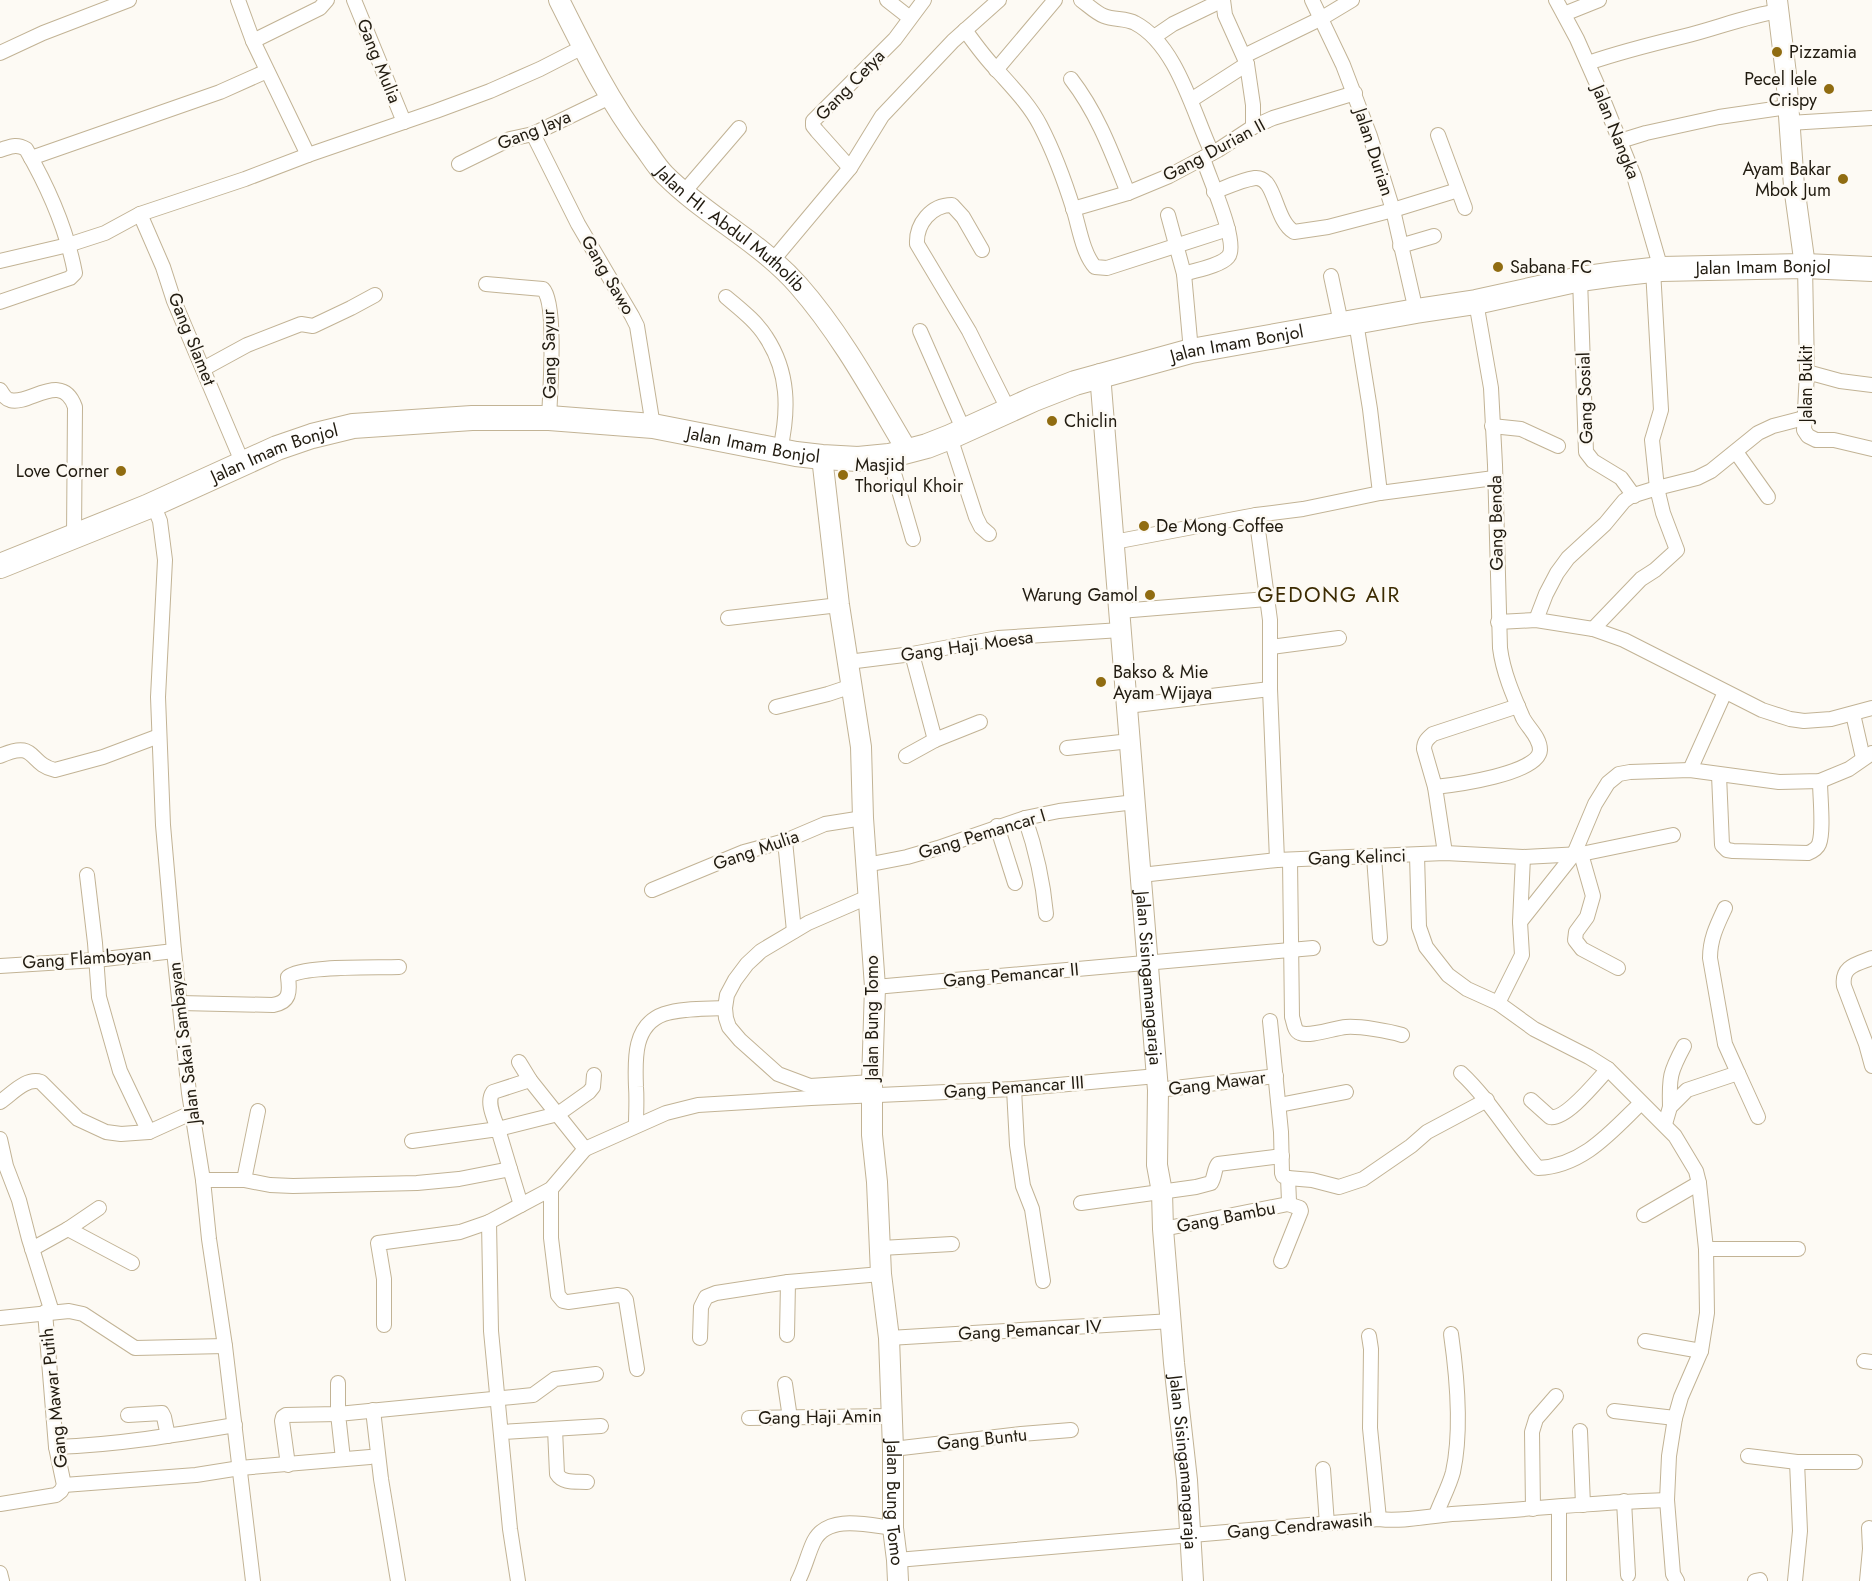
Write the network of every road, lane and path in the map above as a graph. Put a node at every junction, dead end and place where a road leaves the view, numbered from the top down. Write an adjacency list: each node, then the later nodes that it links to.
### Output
1 (129, 0): 24 (street)
2 (238, 0): 22 (street)
3 (327, 0): 22 (street)
4 (354, 0): 35 (street, Gang Mulia)
5 (558, 0): 23 (street, Jalan HI. Abdul Mutholib)
6 (887, 0): 18 (street)
7 (924, 0): 18 (street, Gang Cetya)
8 (999, 0): 20 (street)
9 (1055, 0): 27 (street)
10 (1081, 0): 21 (street)
11 (1223, 0): 21 (street); 25 (street)
12 (1312, 0): 19 (street, Jalan Durian)
13 (1352, 0): 19 (street)
14 (1556, 0): 17 (street, Jalan Nangka)
15 (1599, 0): 17 (street)
16 (1778, 5): 26 (street); 33 (street)
17 (1564, 14): 26 (street, Jalan Nangka)
18 (910, 18): 46 (street, Gang Cetya)
19 (1322, 18): 25 (street); 30 (street, Jalan Durian)
20 (965, 30): 27 (street); 46 (street)
21 (1154, 37): 32 (street)
22 (253, 41): 28 (street)
23 (583, 47): 31 (street, Jalan HI. Abdul Mutholib); 35 (street)
24 (0, 53)
25 (1245, 60): 32 (street); 37 (street)
26 (1587, 63): 40 (street, Jalan Nangka)
27 (996, 70): 52 (street)
28 (267, 71): 42 (street); 44 (street)
29 (1071, 79): 50 (street)
30 (1355, 93): 37 (street, Gang Durian II); 53 (street, Jalan Durian)
31 (610, 97): 38 (street, Gang Jaya); 48 (street, Jalan HI. Abdul Mutholib)
32 (1191, 100): 43 (street)
33 (1789, 115): 34 (street); 40 (street); 64 (street)
34 (1872, 117)
35 (404, 122): 42 (street)
36 (739, 128): 48 (street)
37 (1253, 128): 43 (street, Gang Durian II)
38 (533, 134): 45 (street, Gang Jaya); 87 (street, Gang Sawo)
39 (1438, 135): 47 (street)
40 (1620, 141): 65 (street, Jalan Nangka)
41 (0, 150): 44 (street)
42 (308, 155): 54 (street)
43 (1207, 156): 49 (street); 50 (street, Gang Durian II)
44 (31, 158): 58 (street)
45 (459, 164)
46 (850, 168): 62 (street)
47 (1458, 190): 51 (street); 53 (street)
48 (684, 192): 62 (street, Jalan HI. Abdul Mutholib)
49 (1214, 192): 53 (street); 56 (street)
50 (1128, 193): 52 (street, Gang Durian II)
51 (1465, 208)
52 (1074, 209): 59 (street)
53 (1393, 210): 60 (street, Jalan Durian)
54 (140, 214): 58 (street); 79 (street, Gang Slamet)
55 (1168, 215): 59 (street)
56 (1228, 229): 59 (street); 67 (street)
57 (1434, 236): 60 (street)
58 (68, 245): 63 (street); 73 (street)
59 (1177, 245): 67 (street)
60 (1400, 246): 75 (street, Jalan Durian)
61 (982, 250): 84 (street)
62 (773, 260): 94 (street, Jalan HI. Abdul Mutholib)
63 (0, 261)
64 (1805, 266): 65 (highway, Jalan Imam Bonjol); 66 (highway, Jalan Imam Bonjol); 80 (street, Jalan Bukit)
65 (1657, 269): 69 (highway, Jalan Imam Bonjol); 98 (street)
66 (1872, 270)
67 (1184, 274): 78 (street)
68 (1331, 276): 76 (street)
69 (1580, 279): 74 (highway, Jalan Imam Bonjol); 100 (street, Gang Sosial)
70 (486, 284): 85 (street, Gang Sayur)
71 (375, 295): 79 (street)
72 (726, 297): 92 (street)
73 (0, 302)
74 (1476, 302): 75 (highway, Jalan Imam Bonjol); 88 (street, Gang Benda)
75 (1416, 311): 76 (highway, Jalan Imam Bonjol)
76 (1348, 323): 78 (highway, Jalan Imam Bonjol); 99 (street)
77 (920, 331): 89 (street)
78 (1191, 351): 81 (highway, Jalan Imam Bonjol)
79 (203, 369): 96 (street, Gang Slamet)
80 (1807, 372): 82 (street); 86 (street, Jalan Bukit)
81 (1100, 374): 84 (highway, Jalan Imam Bonjol); 107 (street, Jalan Sisingamangaraja)
82 (1872, 385)
83 (0, 390): 105 (street)
84 (1009, 411): 89 (highway, Jalan Imam Bonjol)
85 (549, 418): 87 (highway, Jalan Imam Bonjol); 96 (highway, Jalan Imam Bonjol)
86 (1804, 418): 91 (street, Jalan Bukit); 93 (street)
87 (653, 426): 92 (highway, Jalan Imam Bonjol)
88 (1492, 426): 90 (street); 97 (street, Gang Benda)
89 (957, 434): 94 (highway, Jalan Imam Bonjol); 104 (street)
90 (1558, 446)
91 (1872, 449)
92 (780, 450): 95 (highway, Jalan Imam Bonjol)
93 (1736, 452): 98 (street); 101 (street)
94 (899, 454): 95 (highway, Jalan Imam Bonjol); 106 (street)
95 (822, 457): 110 (street, Jalan Bung Tomo)
96 (243, 464): 102 (highway, Jalan Imam Bonjol)
97 (1494, 478): 99 (street); 114 (street, Gang Benda)
98 (1657, 488): 100 (street); 115 (street)
99 (1380, 493): 103 (street)
100 (1634, 496): 112 (street)
101 (1768, 497)
102 (153, 504): 105 (highway, Jalan Imam Bonjol); 129 (street, Jalan Sakai Sambayan)
103 (1256, 515): 107 (street); 109 (street)
104 (989, 534)
105 (74, 537): 108 (highway, Jalan Imam Bonjol)
106 (913, 540)
107 (1114, 542): 113 (street, Jalan Sisingamangaraja)
108 (0, 566)
109 (1267, 599): 113 (street, Gang Haji Moesa); 117 (street)
110 (839, 605): 111 (street); 119 (street, Jalan Bung Tomo)
111 (728, 618)
112 (1536, 620): 114 (street); 115 (street)
113 (1120, 621): 118 (street, Gang Haji Moesa); 123 (street, Jalan Sisingamangaraja)
114 (1498, 622): 124 (street, Gang Benda)
115 (1593, 629): 122 (street)
116 (1339, 638): 117 (street)
117 (1271, 647): 121 (street)
118 (912, 654): 119 (street, Gang Haji Moesa); 130 (street)
119 (849, 662): 120 (street, Jalan Bung Tomo)
120 (852, 686): 125 (street); 141 (street, Jalan Bung Tomo)
121 (1270, 689): 123 (street); 151 (street)
122 (1725, 692): 127 (street); 136 (street)
123 (1127, 706): 131 (street, Jalan Sisingamangaraja)
124 (1518, 706): 139 (street); 139 (street, Gang Benda)
125 (776, 707)
126 (1872, 708): 127 (street)
127 (1853, 714): 133 (street)
128 (980, 722): 130 (street)
129 (159, 736): 134 (street); 165 (street, Jalan Sakai Sambayan)
130 (935, 740): 135 (street)
131 (1130, 741): 132 (street); 140 (street, Jalan Sisingamangaraja)
132 (1067, 748)
133 (1868, 755): 138 (street)
134 (0, 756)
135 (906, 756)
136 (1690, 770): 137 (street); 147 (street)
137 (1719, 775): 138 (street); 138 (street)
138 (1820, 781)
139 (1435, 787): 146 (street)
140 (1135, 802): 142 (street, Gang Pemancar I); 154 (street, Jalan Sisingamangaraja)
141 (862, 818): 145 (street, Gang Mulia); 152 (street, Jalan Bung Tomo)
142 (1025, 818): 143 (street, Gang Pemancar I); 159 (street)
143 (998, 826): 152 (street, Gang Pemancar I); 155 (street)
144 (1673, 835): 147 (street, Gang Kelinci)
145 (785, 841): 156 (street, Gang Mulia); 161 (street)
146 (1445, 853): 148 (street, Gang Kelinci); 150 (street, Gang Kelinci)
147 (1578, 854): 150 (street, Gang Kelinci); 160 (street); 171 (street)
148 (1417, 855): 149 (street, Gang Kelinci); 174 (street)
149 (1374, 857): 151 (street, Gang Kelinci); 162 (street)
150 (1523, 857): 160 (street)
151 (1284, 860): 154 (street, Gang Kelinci); 164 (street)
152 (866, 865): 157 (street, Jalan Bung Tomo)
153 (87, 875): 167 (street)
154 (1141, 875): 168 (street, Jalan Sisingamangaraja)
155 (1015, 883)
156 (652, 890)
157 (868, 897): 161 (street); 172 (street, Jalan Bung Tomo)
158 (1725, 908): 183 (street)
159 (1046, 914)
160 (1520, 922): 174 (street)
161 (794, 931): 175 (street)
162 (1380, 938)
163 (1313, 948): 164 (street, Gang Pemancar II)
164 (1292, 949): 168 (street, Gang Pemancar II); 177 (street)
165 (174, 951): 167 (street, Gang Flamboyan); 173 (street, Jalan Sakai Sambayan)
166 (1872, 958): 180 (street)
167 (96, 960): 169 (street, Gang Flamboyan); 204 (street)
168 (1148, 963): 172 (street, Gang Pemancar II); 187 (street, Jalan Sisingamangaraja)
169 (0, 966)
170 (399, 967): 173 (street)
171 (1618, 968)
172 (875, 987): 188 (street, Jalan Bung Tomo)
173 (180, 1003): 198 (street, Jalan Sakai Sambayan)
174 (1498, 1003): 181 (street)
175 (724, 1008): 188 (street); 202 (street)
176 (1270, 1020): 185 (street)
177 (1402, 1035)
178 (1684, 1046): 196 (street)
179 (519, 1062): 186 (street)
180 (1872, 1066)
181 (1608, 1070): 192 (street); 194 (street)
182 (1461, 1073): 191 (street)
183 (1738, 1073): 196 (street); 200 (street)
184 (594, 1075): 199 (street)
185 (1276, 1076): 187 (street, Gang Mawar); 195 (street)
186 (530, 1080): 199 (street); 203 (street)
187 (1157, 1083): 189 (street, Gang Pemancar III); 215 (street, Jalan Sisingamangaraja)
188 (872, 1089): 189 (street, Gang Pemancar III); 202 (street); 225 (street, Jalan Bung Tomo)
189 (1014, 1089): 232 (street)
190 (1346, 1092): 195 (street)
191 (1487, 1100): 194 (street); 210 (street)
192 (1531, 1100)
193 (0, 1102): 204 (street)
194 (1641, 1103): 201 (street)
195 (1278, 1105): 208 (street)
196 (1670, 1107): 201 (street)
197 (258, 1111): 212 (street)
198 (191, 1113): 204 (street); 211 (street, Jalan Sakai Sambayan)
199 (558, 1114): 203 (street); 207 (street)
200 (1758, 1117)
201 (1665, 1124): 213 (street)
202 (636, 1125): 207 (street)
203 (498, 1129): 206 (street); 209 (street)
204 (149, 1132)
205 (0, 1139): 226 (street, Gang Mawar Putih)
206 (412, 1141)
207 (585, 1149): 214 (street)
208 (1281, 1156): 210 (street); 215 (street)
209 (510, 1169): 212 (street); 218 (street)
210 (1288, 1178): 217 (street)
211 (202, 1180): 212 (street); 244 (street, Jalan Sakai Sambayan)
212 (244, 1180)
213 (1699, 1183): 220 (street); 227 (street)
214 (552, 1189): 218 (street); 246 (street)
215 (1162, 1192): 216 (street); 223 (street, Jalan Sisingamangaraja)
216 (1081, 1203)
217 (1288, 1204): 223 (street, Gang Bambu); 229 (street)
218 (521, 1205): 221 (street)
219 (99, 1208): 222 (street)
220 (1644, 1215)
221 (489, 1222): 237 (street); 251 (street)
222 (68, 1229): 226 (street); 230 (street)
223 (1163, 1229): 236 (street, Jalan Sisingamangaraja)
224 (952, 1244): 225 (street)
225 (880, 1248): 231 (street, Jalan Bung Tomo)
226 (32, 1249): 234 (street, Gang Mawar Putih)
227 (1706, 1249): 228 (street); 245 (street)
228 (1798, 1249)
229 (1281, 1261)
230 (132, 1263)
231 (881, 1274): 233 (street); 242 (street, Jalan Bung Tomo)
232 (1043, 1281)
233 (788, 1282): 239 (street); 241 (street)
234 (49, 1312): 235 (street); 244 (street); 267 (street, Gang Mawar Putih)
235 (0, 1318)
236 (1172, 1320): 242 (street, Gang Pemancar IV); 290 (street, Jalan Sisingamangaraja)
237 (384, 1325)
238 (1451, 1334): 285 (street)
239 (787, 1335)
240 (1369, 1336): 286 (street)
241 (700, 1338)
242 (889, 1338): 256 (street, Jalan Bung Tomo)
243 (1645, 1341): 245 (street)
244 (225, 1346): 260 (street, Jalan Sakai Sambayan)
245 (1701, 1351): 259 (street)
246 (637, 1369)
247 (596, 1374): 251 (street)
248 (338, 1383): 254 (street)
249 (785, 1384): 258 (street)
250 (1556, 1396): 284 (street)
251 (497, 1398): 252 (street); 265 (street)
252 (373, 1410): 254 (street); 298 (street)
253 (1614, 1411): 259 (street)
254 (338, 1414): 271 (street); 274 (street)
255 (128, 1415): 266 (street)
256 (891, 1416): 258 (street, Gang Haji Amin); 268 (street, Jalan Bung Tomo)
257 (748, 1418): 258 (street, Gang Haji Amin)
258 (790, 1418)
259 (1675, 1418): 279 (street)
260 (236, 1425): 266 (street); 275 (street, Jalan Sakai Sambayan)
261 (601, 1426): 262 (street)
262 (555, 1429): 265 (street); 277 (street)
263 (1071, 1430): 268 (street, Gang Buntu)
264 (1580, 1431): 282 (street)
265 (502, 1432): 299 (street)
266 (168, 1436): 267 (street)
267 (56, 1447): 278 (street, Gang Mawar Putih)
268 (893, 1449): 288 (street, Jalan Bung Tomo)
269 (1748, 1456): 272 (street)
270 (370, 1457): 271 (street)
271 (343, 1459): 274 (street)
272 (1797, 1462): 273 (street); 306 (street)
273 (1855, 1462)
274 (288, 1465): 275 (street)
275 (240, 1468): 278 (street); 297 (street, Jalan Sakai Sambayan)
276 (1323, 1469): 287 (street)
277 (587, 1482)
278 (64, 1485): 281 (street, Gang Mawar Putih)
279 (1667, 1500): 280 (street, Gang Cendrawasih); 304 (street)
280 (1624, 1501): 282 (street, Gang Cendrawasih); 294 (street)
281 (0, 1504)
282 (1583, 1505): 283 (street, Gang Cendrawasih)
283 (1559, 1507): 284 (street, Gang Cendrawasih); 303 (street)
284 (1533, 1509): 285 (street, Gang Cendrawasih)
285 (1436, 1515): 286 (street, Gang Cendrawasih)
286 (1379, 1519): 287 (street, Gang Cendrawasih)
287 (1327, 1524): 290 (street, Gang Cendrawasih)
288 (893, 1528): 292 (street, Jalan Bung Tomo); 300 (street)
289 (1869, 1528): 291 (street)
290 (1190, 1535): 292 (street, Gang Cendrawasih); 302 (street, Jalan Sisingamangaraja)
291 (1871, 1549): 307 (street)
292 (897, 1560): 301 (street, Jalan Bung Tomo)
293 (0, 1573): 296 (street)
294 (1628, 1575)
295 (1760, 1580): 305 (street)
296 (2, 1581)
297 (254, 1581)
298 (398, 1581)
299 (518, 1581)
300 (798, 1581)
301 (898, 1581)
302 (1193, 1581)
303 (1559, 1581)
304 (1677, 1581)
305 (1755, 1581)
306 (1795, 1581)
307 (1868, 1581)

